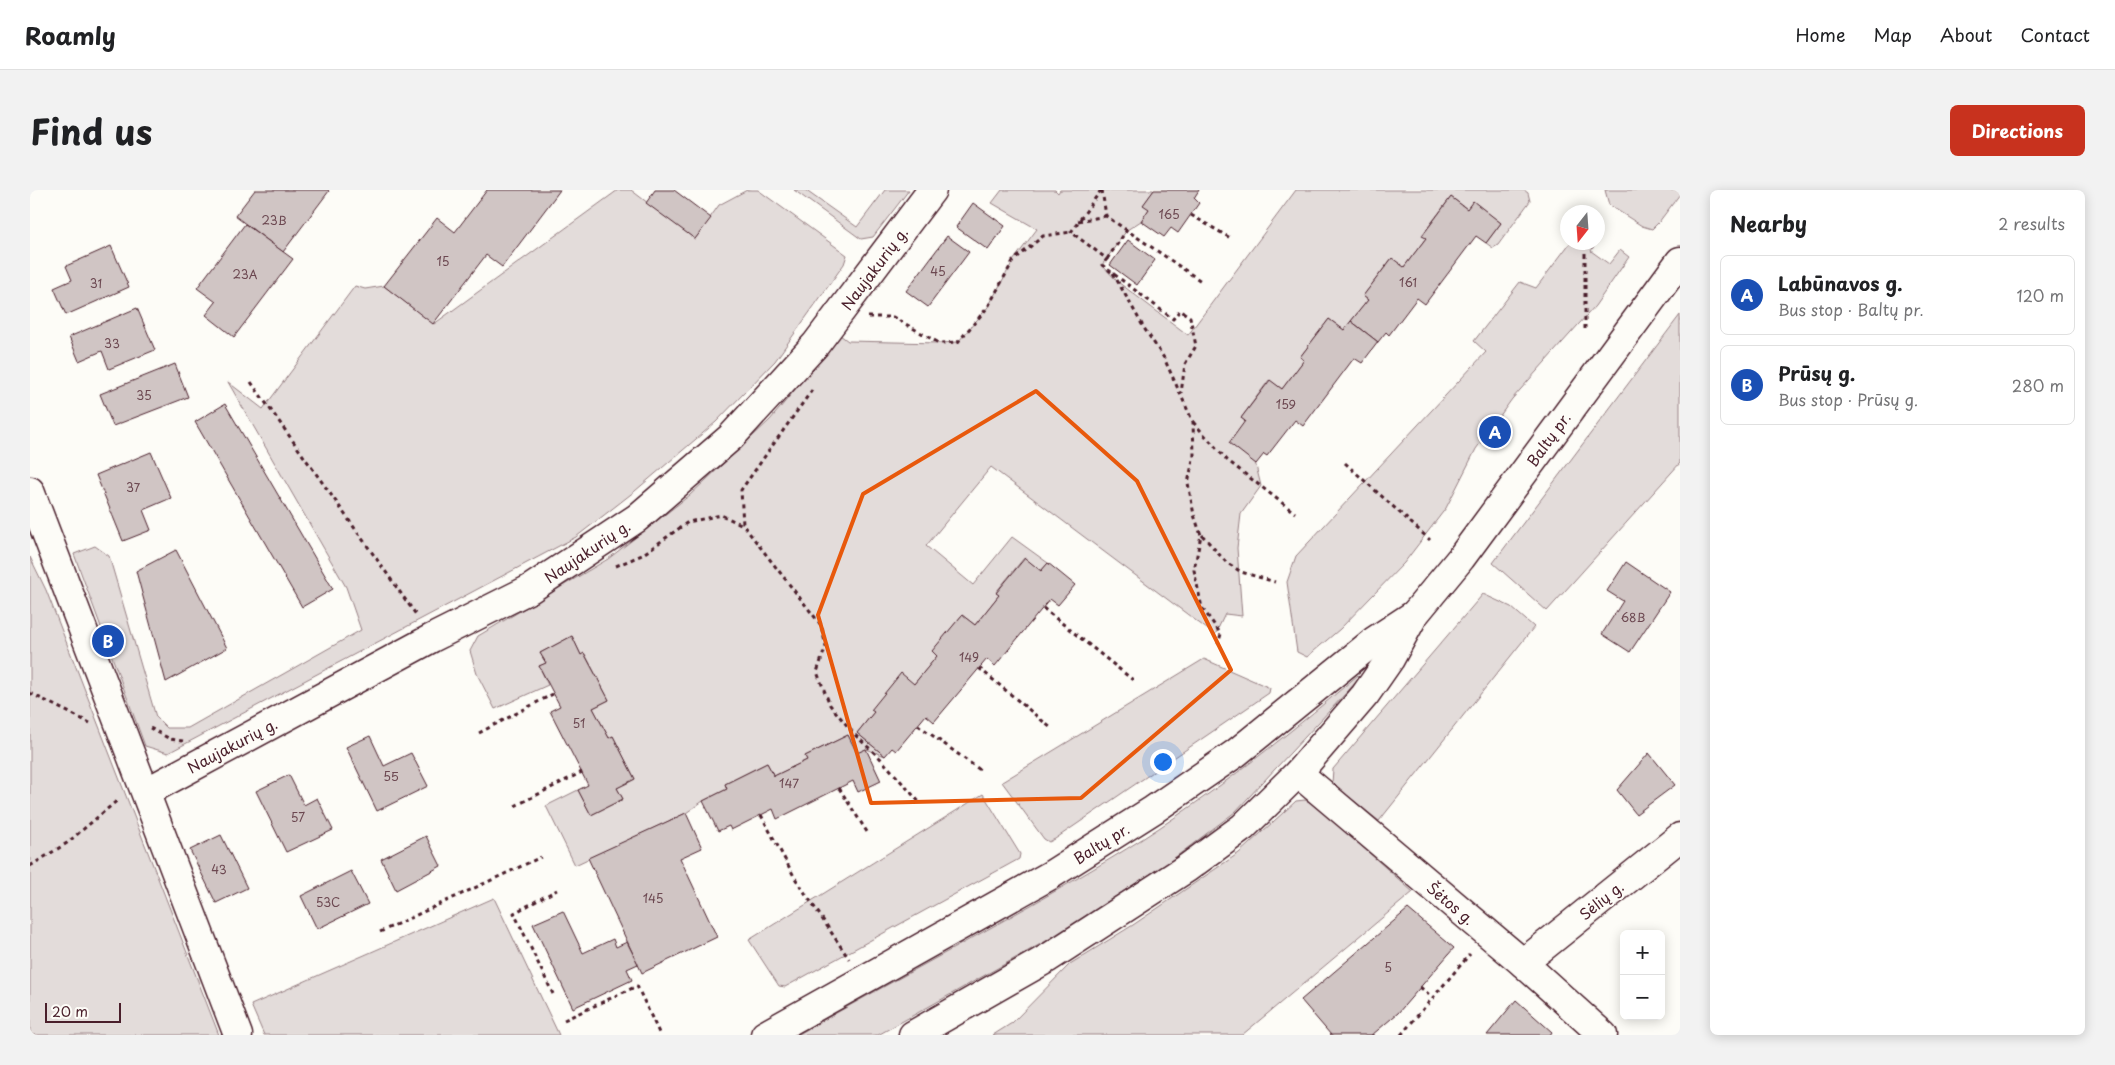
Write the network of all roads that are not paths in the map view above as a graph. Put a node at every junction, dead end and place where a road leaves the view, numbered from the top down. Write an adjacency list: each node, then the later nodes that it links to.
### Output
1 (932, 190): 6 (street, Naujakurių g.)
2 (1680, 261): 4 (street, Baltų pr.)
3 (30, 491): 6 (street)
4 (1414, 615): 5 (street, Baltų pr.); 10 (street, Baltų pr.)
5 (1298, 773): 8 (street, Šėtos g.); 11 (street, Baltų pr.)
6 (146, 792): 9 (street)
7 (1680, 837): 8 (street, Sėlių g.)
8 (1523, 963): 12 (street, Šėtos g.)
9 (238, 1035)
10 (766, 1035)
11 (913, 1035)
12 (1603, 1035)

